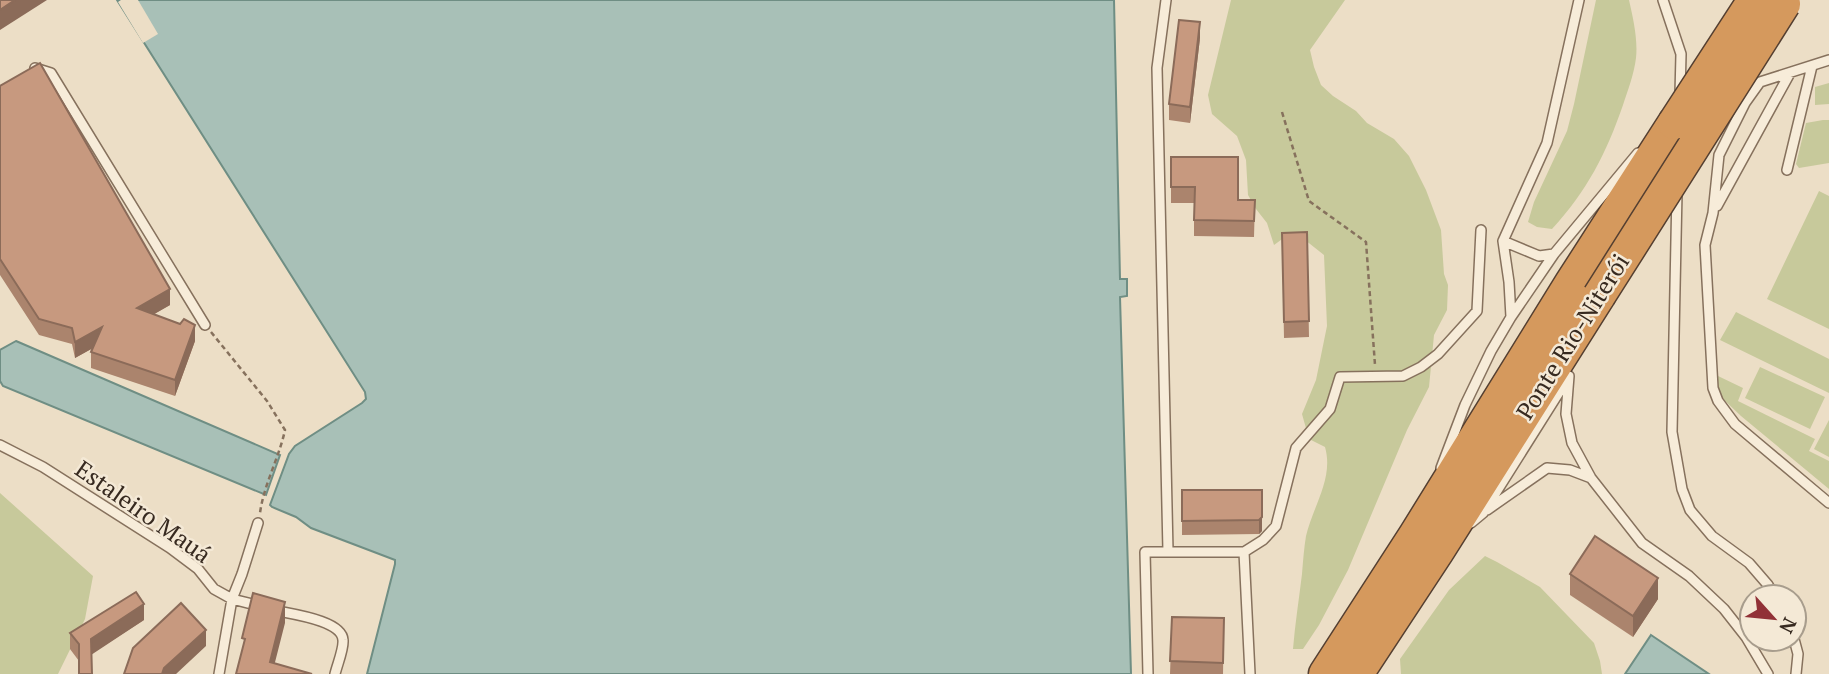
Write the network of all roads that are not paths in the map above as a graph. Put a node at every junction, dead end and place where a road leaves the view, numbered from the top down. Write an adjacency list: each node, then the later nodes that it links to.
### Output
1 (1166, 0): 32 (lane)
2 (1579, 0): 20 (lane)
3 (1663, 0): 6 (lane)
4 (1754, 0): 16 (highway, Ponte Rio-Niterói, bridge)
5 (1787, 0): 31 (highway, Ponte Rio-Niterói, bridge)
6 (1681, 54): 8 (lane); 16 (lane)
7 (1829, 60): 9 (lane)
8 (1692, 62)
9 (1812, 66): 11 (lane); 17 (lane)
10 (1703, 70): 13 (lane)
11 (1790, 73): 15 (lane); 18 (lane)
12 (24, 74): 23 (lane)
13 (1713, 78)
14 (1724, 87): 15 (lane)
15 (1745, 103): 18 (lane)
16 (1677, 135): 21 (lane); 31 (highway, Ponte Rio-Niterói); 34 (lane)
17 (1787, 170)
18 (1713, 212): 28 (lane)
19 (1480, 230): 33 (lane)
20 (1503, 241): 21 (lane); 22 (lane)
21 (1554, 254): 22 (lane)
22 (1511, 317): 31 (lane)
23 (205, 325)
24 (1572, 363): 25 (lane)
25 (1569, 376): 27 (lane); 29 (lane)
26 (0, 445): 36 (lane, Estaleiro Mauá)
27 (1591, 478): 29 (lane); 44 (lane)
28 (1829, 503)
29 (1483, 513): 31 (lane)
30 (258, 523): 36 (lane)
31 (1426, 543): 35 (highway, Ponte Rio-Niterói)
32 (1168, 551): 33 (lane); 40 (lane)
33 (1244, 552): 41 (lane)
34 (1766, 583)
35 (1391, 598): 42 (highway, Ponte Rio-Niterói); 43 (highway, Ponte Rio-Niterói)
36 (232, 600): 38 (lane); 39 (lane)
37 (1798, 653): 45 (lane)
38 (219, 674)
39 (335, 674)
40 (1148, 674)
41 (1250, 674)
42 (1325, 674)
43 (1357, 674)
44 (1768, 674)
45 (1796, 674)

